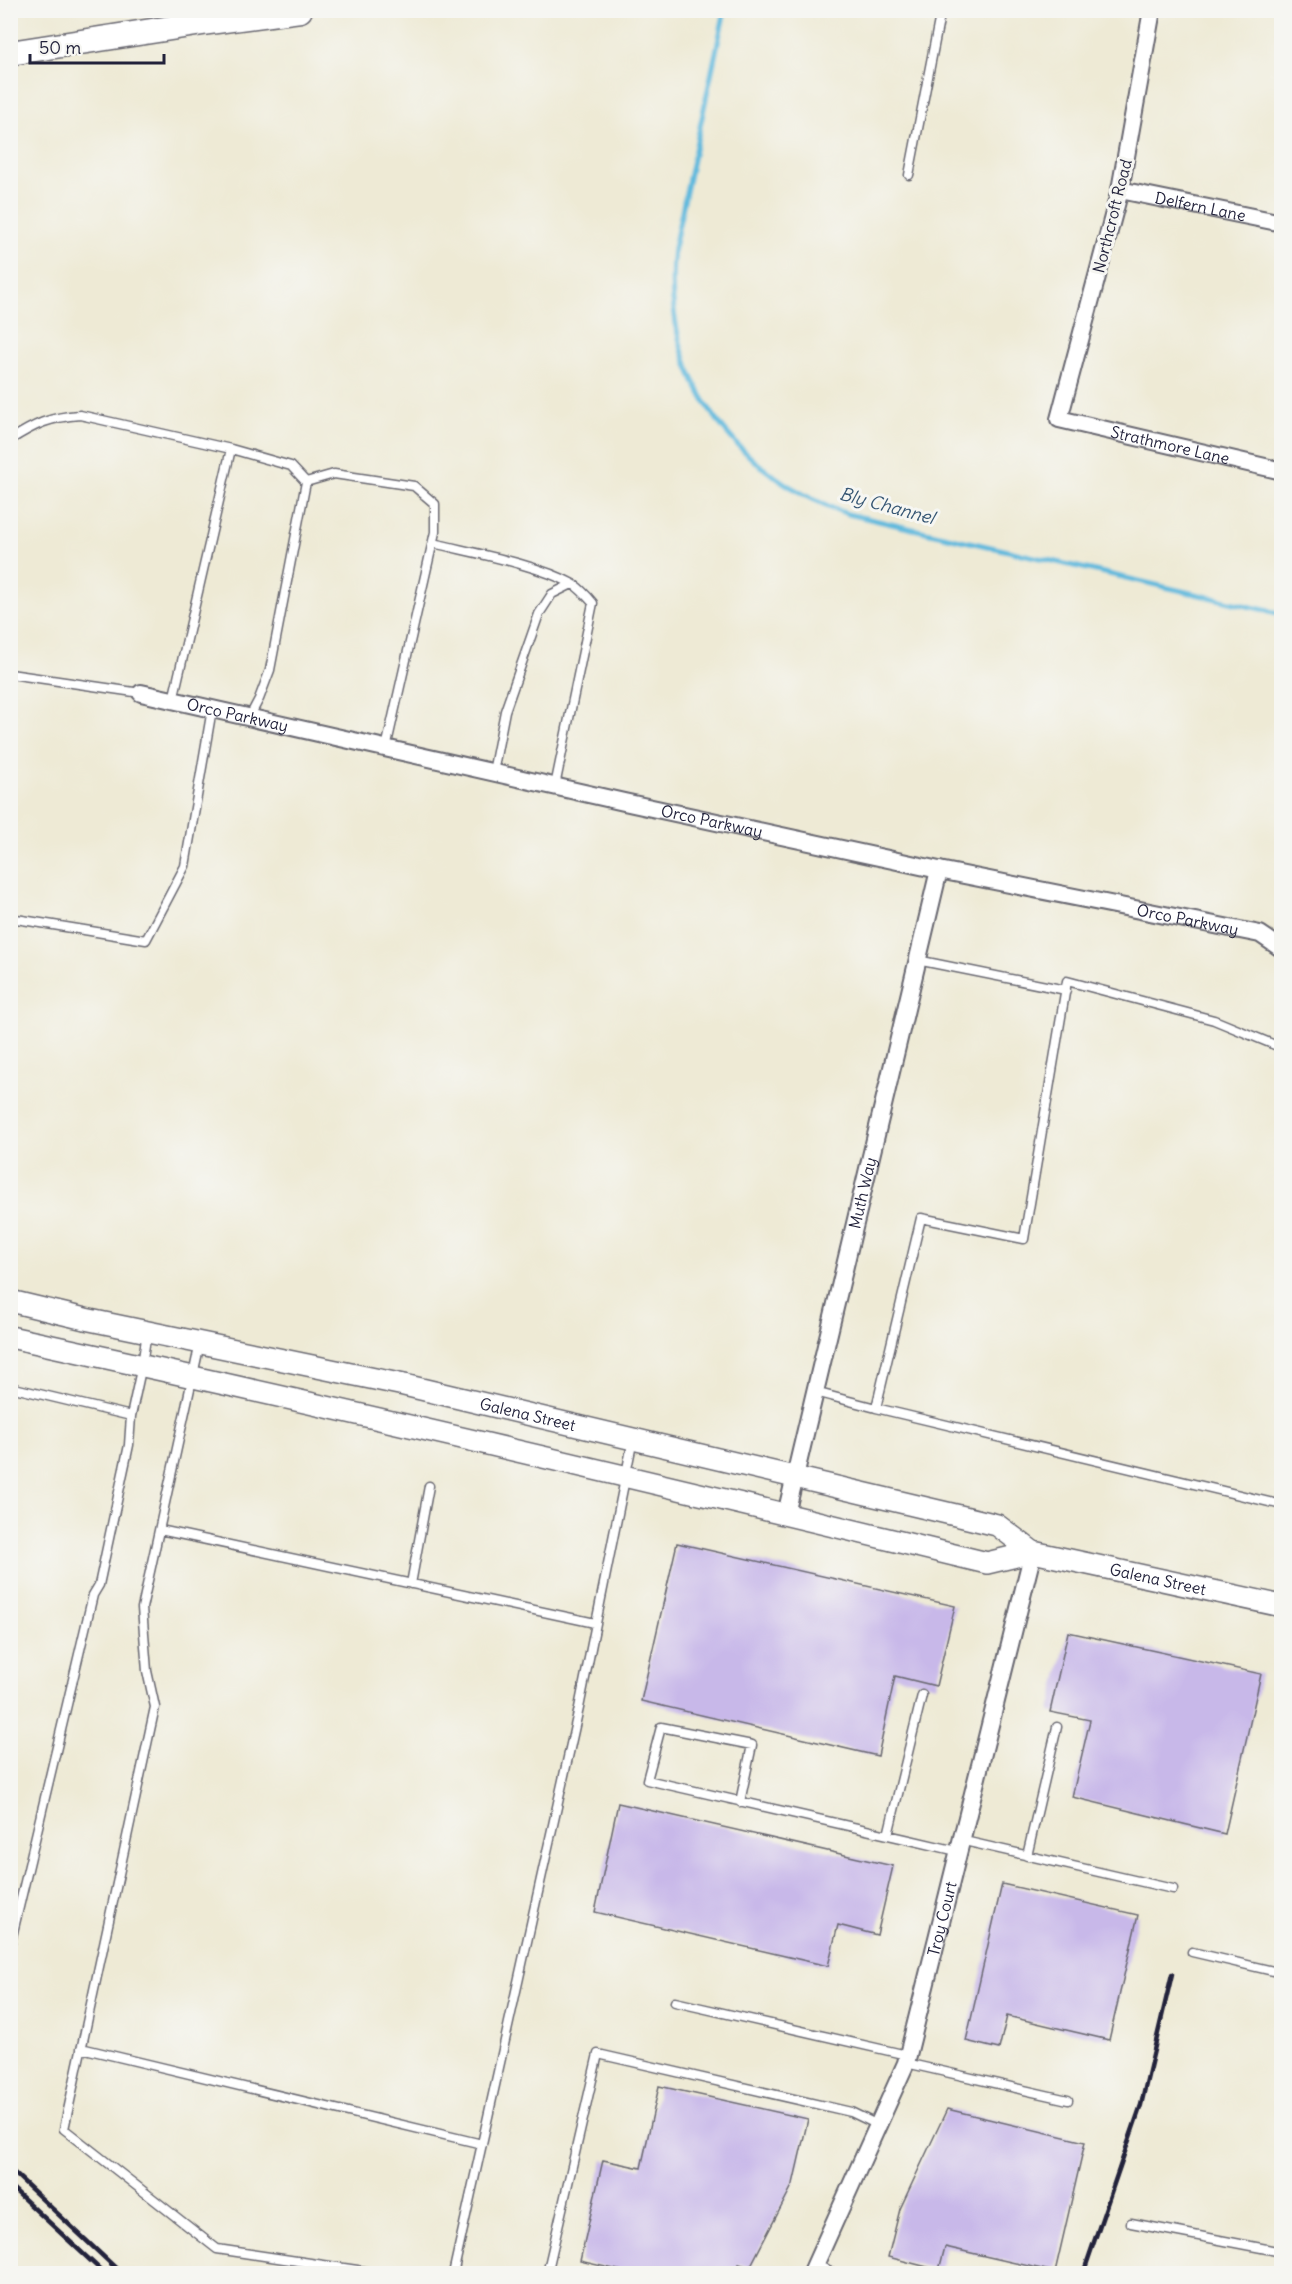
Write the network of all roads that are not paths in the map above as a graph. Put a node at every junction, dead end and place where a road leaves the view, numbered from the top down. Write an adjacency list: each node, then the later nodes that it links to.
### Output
1 (300, 10): 4 (main road)
2 (941, 10): 6 (lane)
3 (1152, 10): 7 (street, Northcroft Road)
4 (204, 17): 5 (main road)
5 (10, 53)
6 (909, 175)
7 (1120, 190): 8 (street, Delfern Lane); 9 (street, Northcroft Road)
8 (1281, 223)
9 (1059, 419): 12 (street, Strathmore Lane)
10 (10, 440): 11 (lane)
11 (231, 449): 13 (lane); 18 (lane)
12 (1281, 471)
13 (306, 482): 14 (lane); 20 (lane)
14 (433, 543): 15 (lane); 21 (lane)
15 (572, 584): 22 (lane); 23 (lane)
16 (10, 674): 17 (lane)
17 (141, 693): 18 (street, Orco Parkway)
18 (173, 700): 19 (street, Orco Parkway)
19 (212, 710): 20 (street, Orco Parkway); 25 (lane)
20 (249, 718): 21 (street, Orco Parkway)
21 (386, 748): 22 (street, Orco Parkway)
22 (493, 772): 23 (street, Orco Parkway)
23 (555, 786): 24 (street, Orco Parkway)
24 (939, 870): 26 (street, Orco Parkway); 27 (street, Muth Way)
25 (10, 918)
26 (1281, 949)
27 (917, 960): 28 (lane); 37 (street, Muth Way)
28 (1066, 990): 29 (lane); 38 (lane)
29 (1281, 1048)
30 (10, 1301): 31 (street, Galena Street)
31 (147, 1332): 33 (street, Galena Street); 34 (lane)
32 (10, 1337): 34 (street, Galena Street)
33 (200, 1343): 35 (lane); 40 (street, Galena Street)
34 (142, 1365): 35 (street, Galena Street); 39 (lane)
35 (193, 1378): 41 (street, Galena Street); 46 (lane)
36 (10, 1387): 39 (lane)
37 (816, 1392): 38 (lane); 42 (street, Muth Way)
38 (876, 1408): 44 (lane)
39 (131, 1416): 58 (lane)
40 (633, 1439): 41 (lane); 42 (street, Galena Street)
41 (625, 1476): 45 (street, Galena Street); 50 (lane)
42 (795, 1478): 45 (street, Muth Way); 47 (street, Galena Street)
43 (429, 1486): 48 (lane)
44 (1281, 1505)
45 (786, 1514): 47 (street, Galena Street)
46 (160, 1530): 48 (lane); 62 (lane)
47 (1033, 1552): 49 (street, Galena Street); 55 (street, Troy Court)
48 (411, 1584): 50 (lane)
49 (1281, 1606)
50 (595, 1623): 66 (lane)
51 (922, 1695): 54 (lane)
52 (1057, 1727): 56 (lane)
53 (740, 1802): 53 (lane); 54 (lane)
54 (888, 1835): 55 (lane)
55 (959, 1846): 56 (lane); 63 (street, Troy Court)
56 (1027, 1856): 57 (lane)
57 (1173, 1889)
58 (10, 1945)
59 (1192, 1952): 60 (lane)
60 (1281, 1973)
61 (675, 2002): 63 (lane)
62 (81, 2048): 66 (lane); 70 (lane)
63 (907, 2059): 64 (lane); 65 (street, Troy Court)
64 (1068, 2100)
65 (878, 2125): 69 (street, Troy Court); 72 (lane)
66 (482, 2144): 71 (lane)
67 (1131, 2223): 68 (lane)
68 (1281, 2252)
69 (814, 2269): 73 (lane)
70 (384, 2274)
71 (453, 2274)
72 (547, 2274)
73 (834, 2274)

